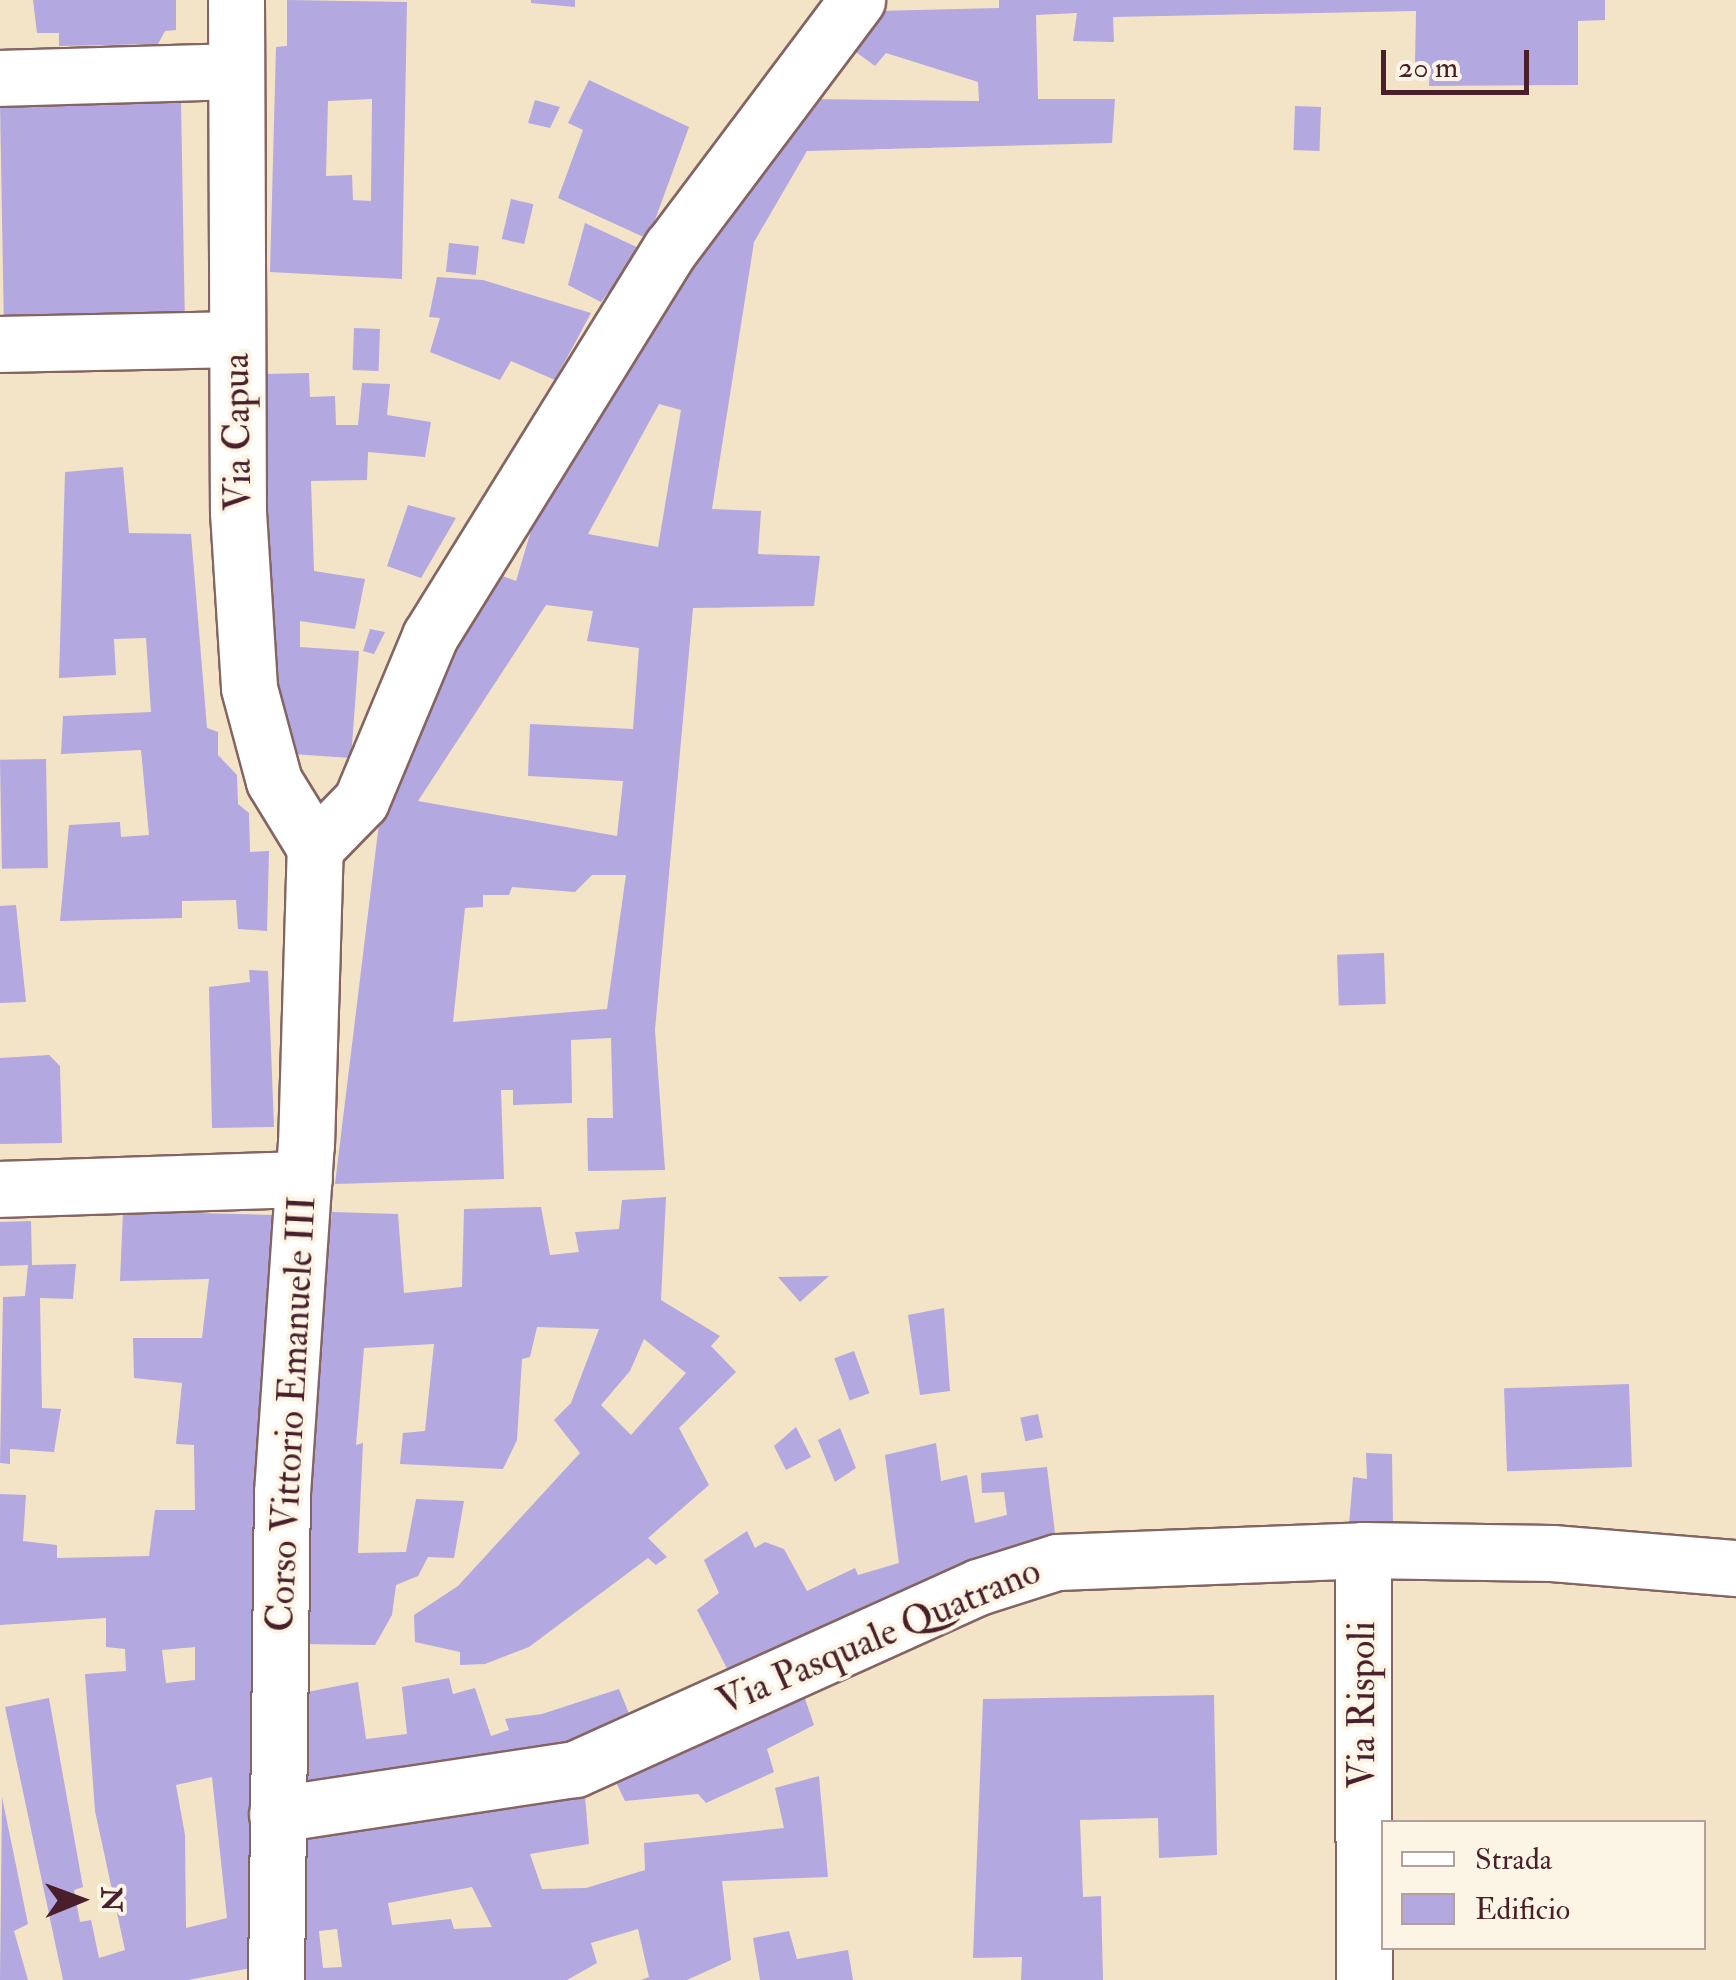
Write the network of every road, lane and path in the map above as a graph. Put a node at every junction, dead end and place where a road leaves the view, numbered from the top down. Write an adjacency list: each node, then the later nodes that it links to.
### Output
1 (236, 0): 3 (street, Via Capua)
2 (857, 0): 7 (street)
3 (236, 72): 4 (street); 5 (street, Via Capua)
4 (0, 78)
5 (236, 339): 6 (street); 7 (street, Via Capua)
6 (0, 344)
7 (315, 848): 8 (street, Corso Vittorio Emanuele III)
8 (304, 1179): 9 (street); 12 (street, Corso Vittorio Emanuele III)
9 (0, 1189)
10 (1363, 1550): 11 (street, Via Pasquale Quatrano); 12 (street, Via Pasquale Quatrano); 14 (street, Via Rispoli)
11 (1736, 1568)
12 (277, 1814): 13 (street, Corso Vittorio Emanuele III)
13 (276, 1980)
14 (1364, 1980)

